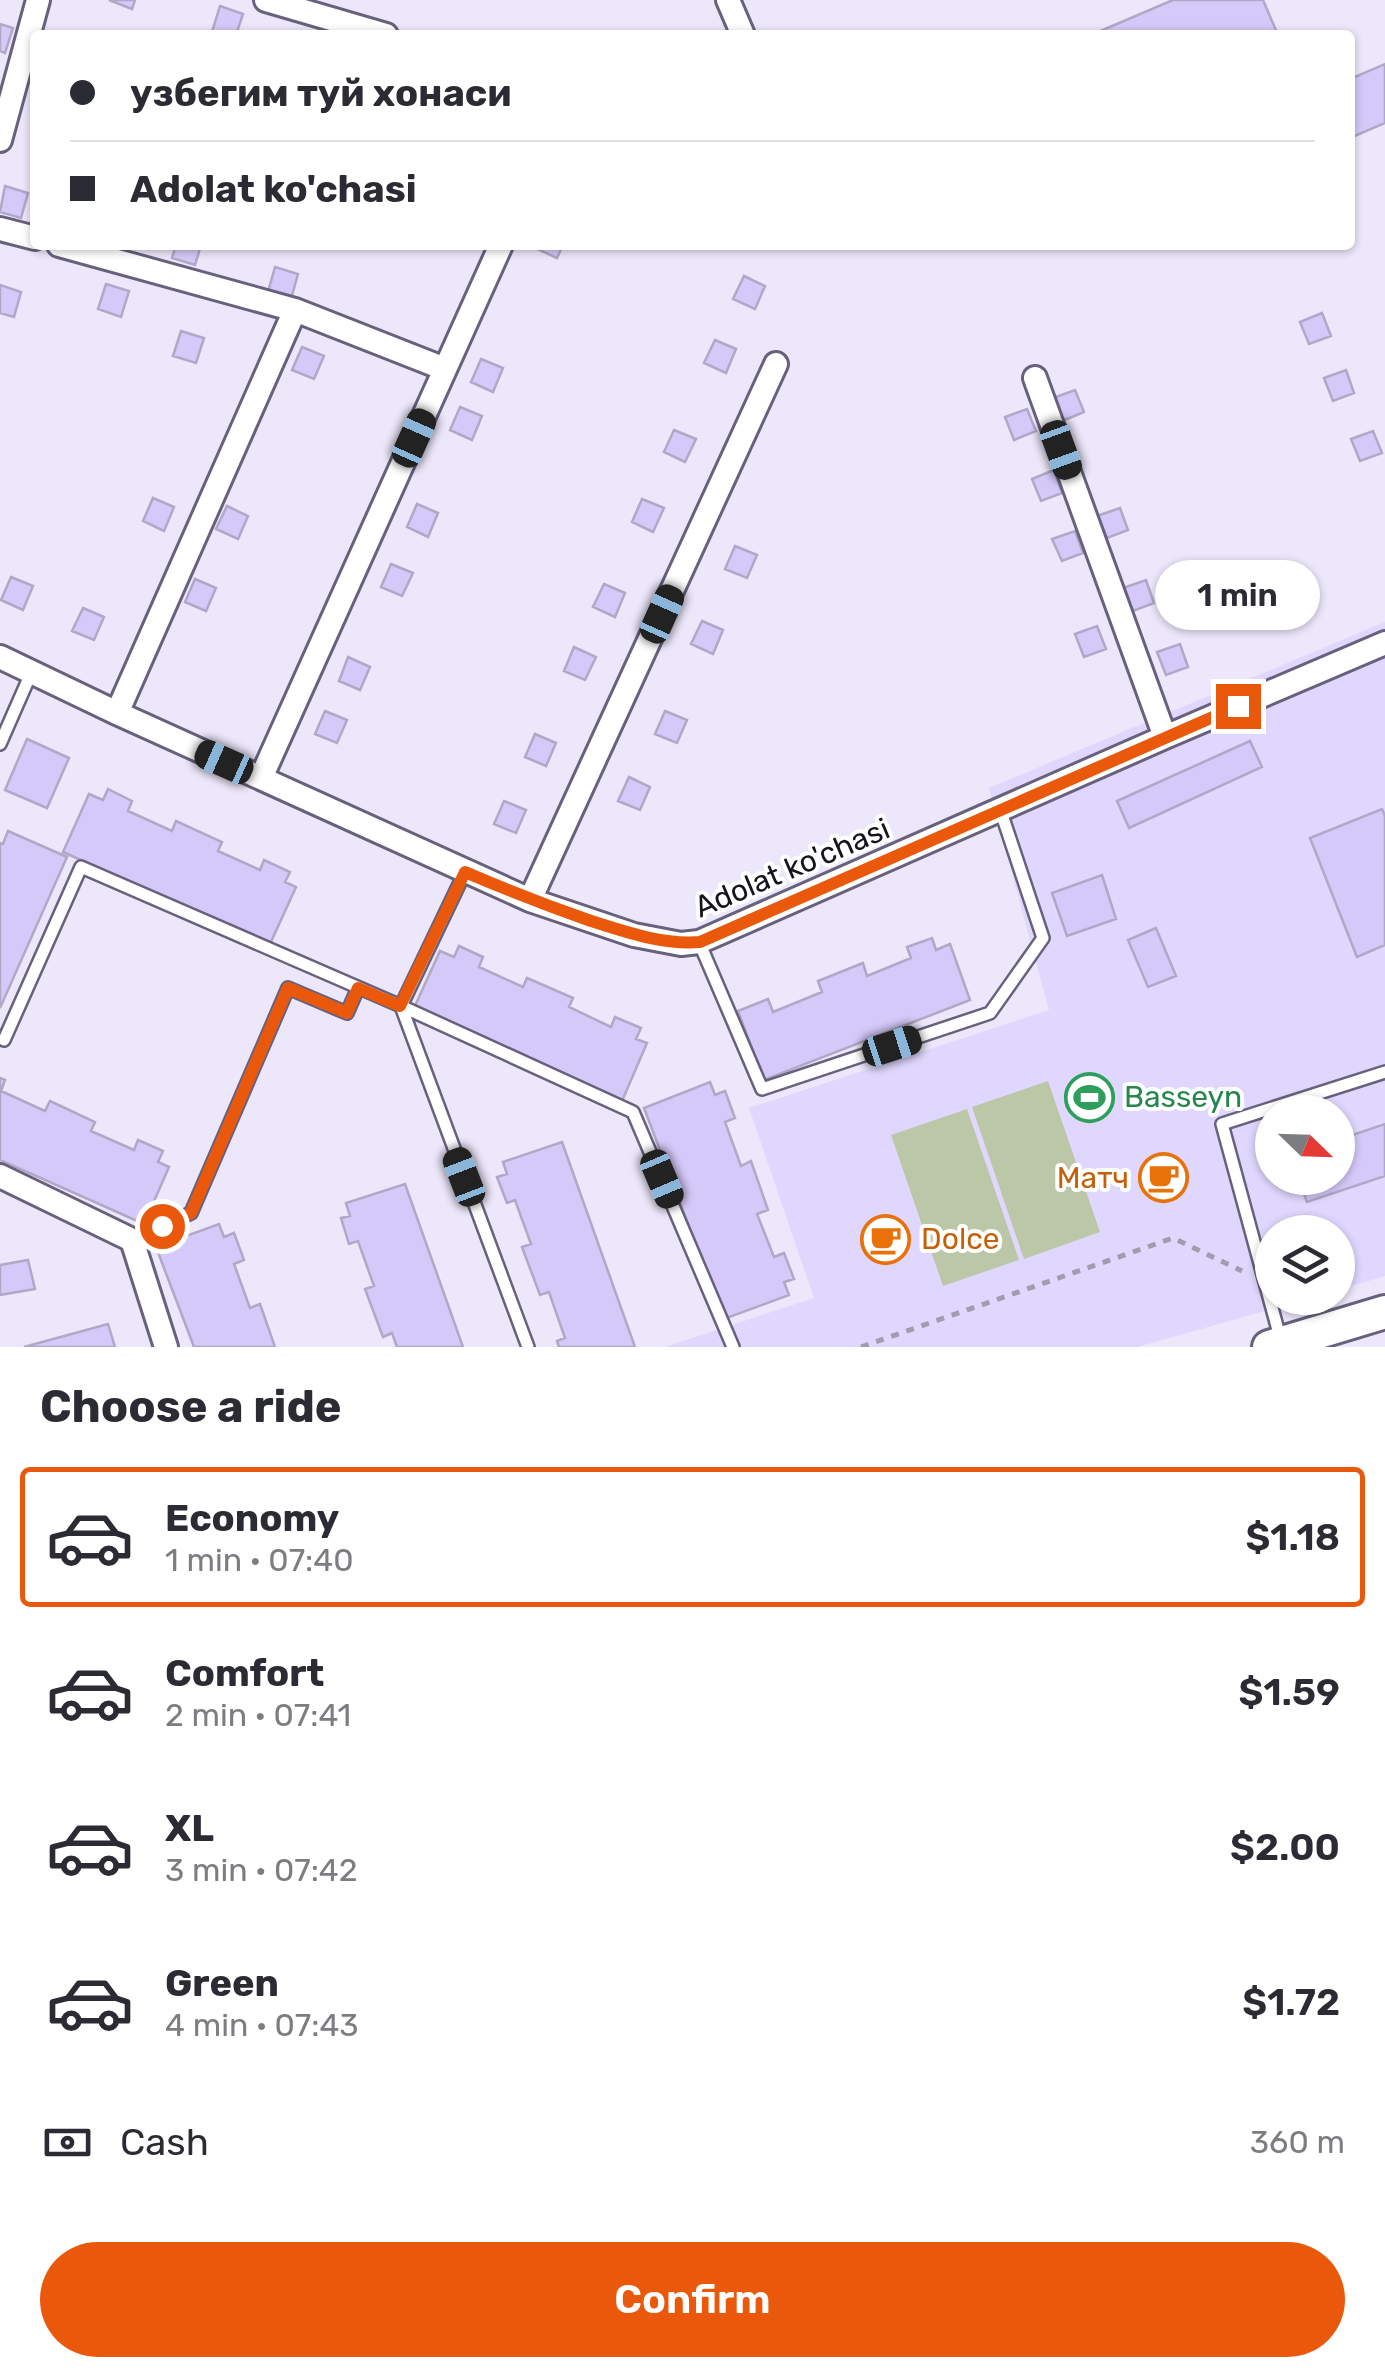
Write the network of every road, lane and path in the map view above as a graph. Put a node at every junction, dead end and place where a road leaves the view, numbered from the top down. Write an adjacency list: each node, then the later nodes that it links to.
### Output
1 (38, 0): 6 (street)
2 (266, 0): 4 (street)
3 (728, 0): 5 (street)
4 (369, 30)
5 (741, 30)
6 (0, 140)
7 (0, 229): 8 (street)
8 (30, 237)
9 (77, 250): 11 (street)
10 (499, 250): 13 (street)
11 (295, 310): 13 (street); 18 (street)
12 (776, 364): 24 (street)
13 (445, 370): 21 (street)
14 (1035, 378): 19 (street)
15 (1385, 643): 19 (street, Adolat ko'chasi)
16 (0, 656): 17 (street, Adolat ko'chasi)
17 (32, 671): 18 (street, Adolat ko'chasi); 20 (lane)
18 (117, 713): 21 (street, Adolat ko'chasi)
19 (1165, 737): 22 (street, Adolat ko'chasi)
20 (0, 744)
21 (260, 778): 23 (street, Adolat ko'chasi)
22 (1000, 809): 25 (street, Adolat ko'chasi); 25 (lane)
23 (465, 872): 24 (street, Adolat ko'chasi); 27 (lane)
24 (530, 900): 25 (street, Adolat ko'chasi)
25 (700, 942)
26 (358, 988): 27 (lane); 28 (lane); 31 (lane)
27 (400, 1006): 38 (lane); 39 (lane)
28 (4, 1040)
29 (1385, 1072): 32 (lane)
30 (0, 1176): 31 (street)
31 (132, 1240): 37 (street)
32 (1255, 1246)
33 (1255, 1278): 40 (path)
34 (1385, 1312): 36 (main road)
35 (1272, 1315): 36 (lane)
36 (1278, 1346)
37 (166, 1347)
38 (528, 1347)
39 (733, 1347)
40 (861, 1347)

